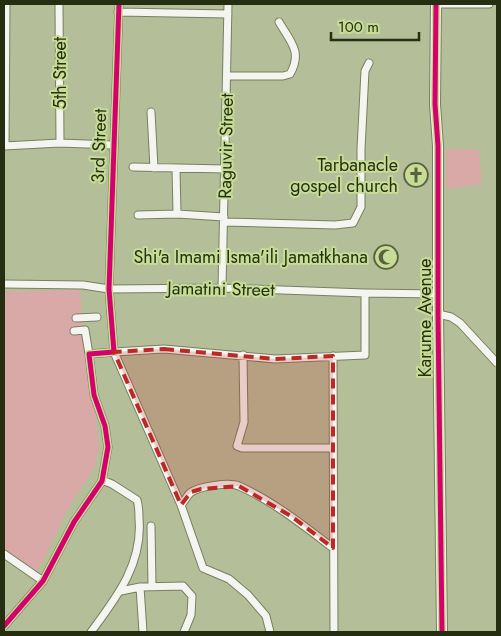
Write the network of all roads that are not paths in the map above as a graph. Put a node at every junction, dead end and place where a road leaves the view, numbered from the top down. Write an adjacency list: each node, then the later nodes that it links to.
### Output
1 (6, 4): 15 (street)
2 (59, 4): 13 (street, 5th Street)
3 (119, 4): 7 (street, 3rd Street)
4 (228, 4): 8 (street, Raguvir Street)
5 (436, 4): 6 (street); 27 (main road, Karume Avenue)
6 (489, 4)
7 (118, 12): 8 (street); 14 (street, 3rd Street)
8 (228, 14): 11 (street, Raguvir Street)
9 (279, 22): 11 (street)
10 (369, 63): 22 (street)
11 (227, 76): 19 (street, Raguvir Street)
12 (151, 112): 17 (street)
13 (60, 143): 14 (street); 15 (street)
14 (113, 145): 25 (street, 3rd Street)
15 (4, 146)
16 (133, 167): 17 (street)
17 (154, 168): 18 (street)
18 (176, 168): 19 (street); 20 (street)
19 (225, 169): 22 (street, Raguvir Street)
20 (177, 214): 21 (street); 22 (street)
21 (138, 215)
22 (224, 220): 24 (street, Raguvir Street)
23 (4, 284): 25 (street, Jamatini Street)
24 (222, 288): 25 (street, Jamatini Street); 26 (street, Jamatini Street)
25 (109, 289): 32 (street, 3rd Street)
26 (364, 293): 27 (street, Jamatini Street); 35 (street)
27 (438, 294): 28 (main road, Karume Avenue)
28 (438, 314): 36 (street); 53 (main road, Karume Avenue)
29 (97, 316): 30 (street)
30 (76, 318)
31 (74, 331): 33 (street)
32 (114, 352): 33 (street); 34 (street); 39 (street)
33 (89, 354): 38 (street)
34 (243, 355): 35 (street); 37 (street)
35 (333, 356): 37 (street)
36 (497, 363)
37 (333, 448): 41 (street)
38 (102, 480): 43 (street); 46 (street)
39 (181, 505): 41 (street); 51 (street)
40 (151, 526): 44 (street)
41 (333, 548): 52 (street)
42 (4, 554): 43 (street)
43 (43, 581): 47 (street)
44 (152, 586): 45 (street); 50 (street)
45 (140, 587): 46 (street); 49 (street)
46 (121, 591): 48 (street)
47 (4, 626)
48 (91, 632)
49 (143, 632)
50 (184, 632)
51 (270, 632)
52 (334, 632)
53 (442, 632)

